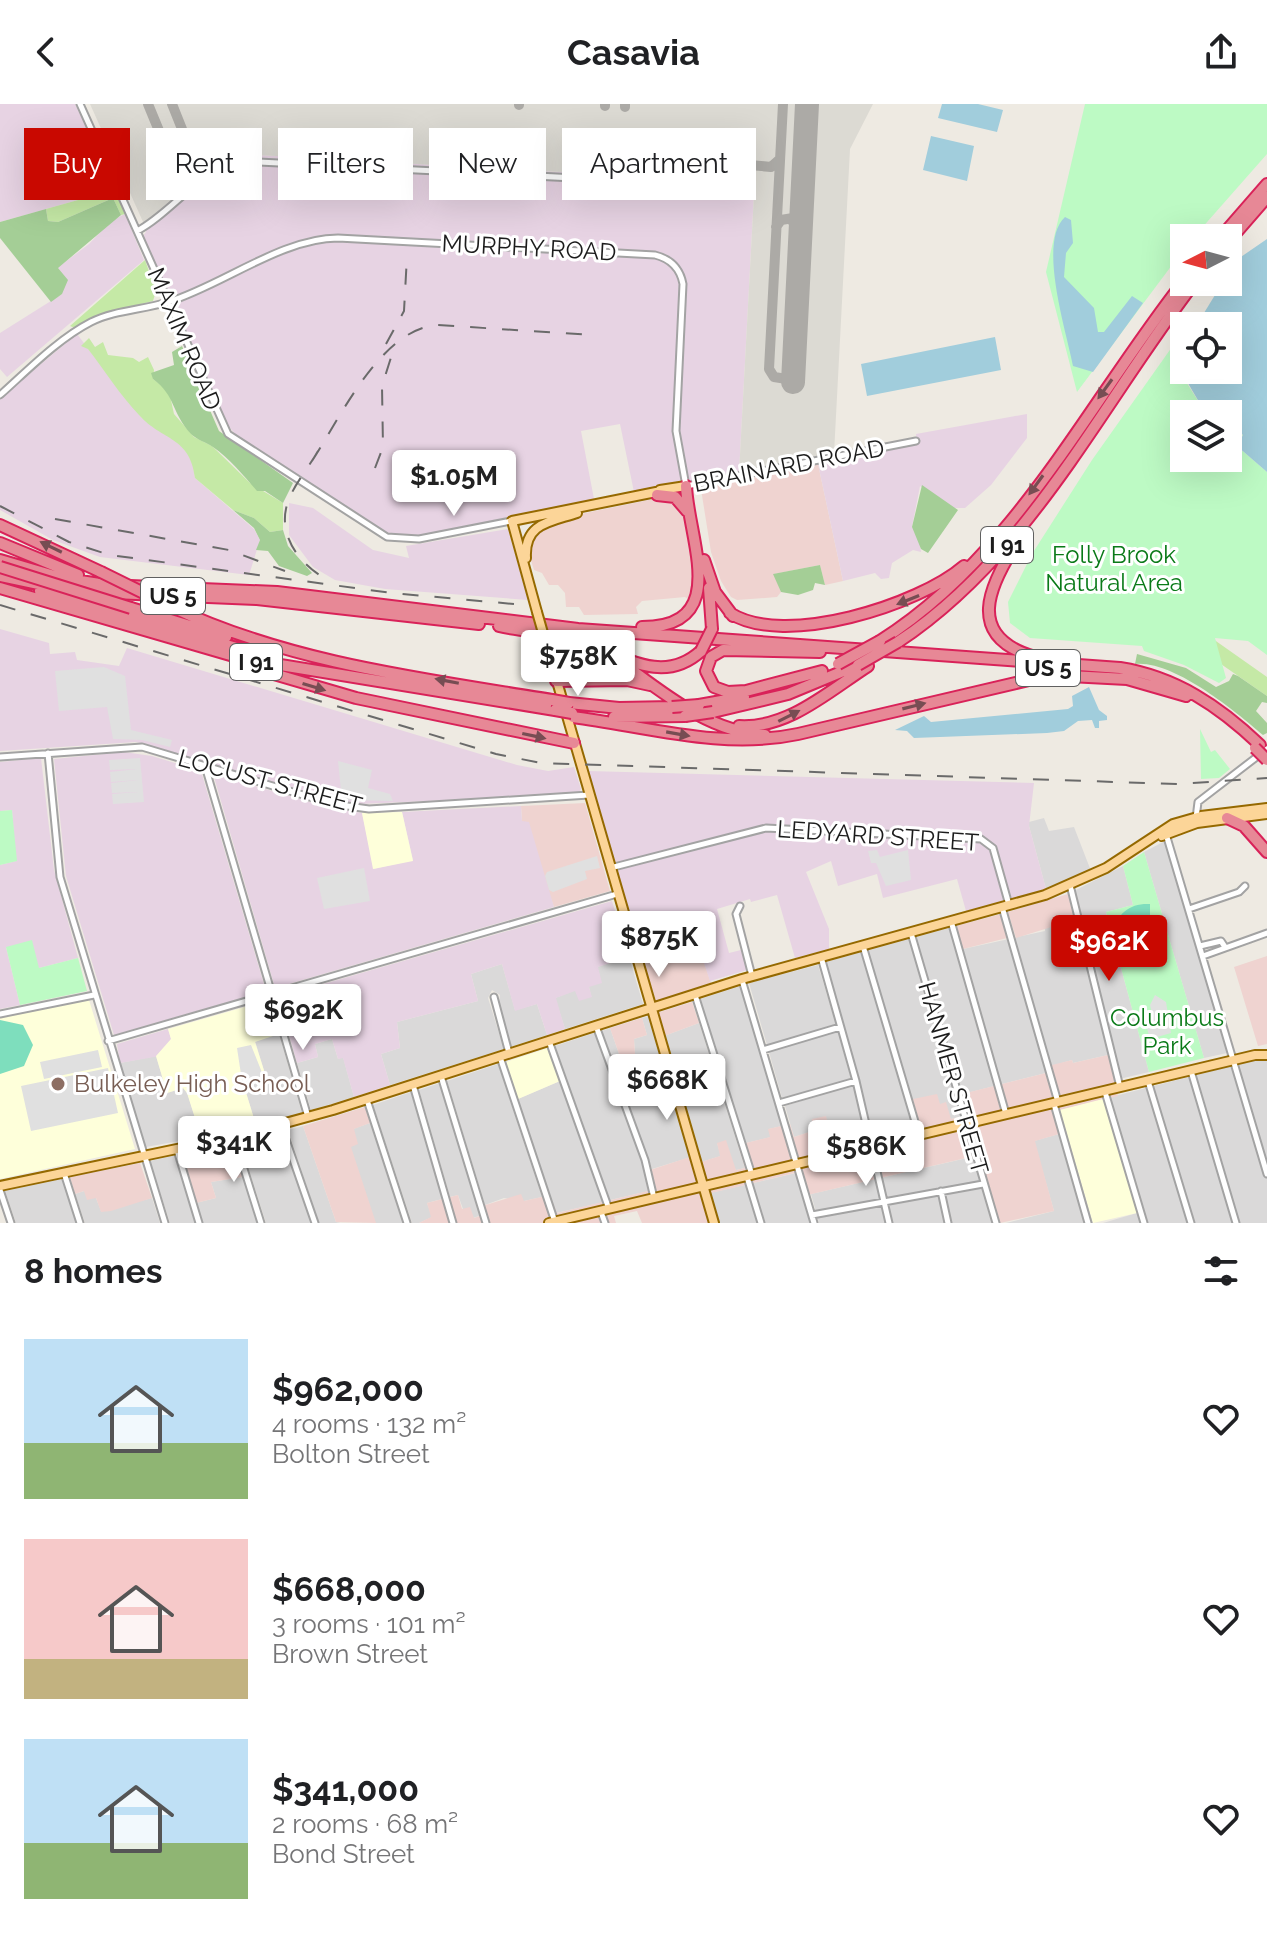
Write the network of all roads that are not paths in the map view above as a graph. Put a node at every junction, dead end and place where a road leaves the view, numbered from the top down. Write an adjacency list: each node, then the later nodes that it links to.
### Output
1 (80, 104): 6 (street, MAXIM ROAD)
2 (562, 177): 6 (street)
3 (1266, 192): 4 (highway); 5 (highway)
4 (1234, 224)
5 (1242, 224)
6 (137, 231): 9 (street, MAXIM ROAD)
7 (1173, 296): 16 (highway, I 91, one-way to 16)
8 (1185, 296): 14 (highway, I 91)
9 (168, 302): 10 (street); 12 (street, MURPHY ROAD); 20 (street, MAXIM ROAD)
10 (0, 395)
11 (916, 441): 12 (street, BRAINARD ROAD)
12 (686, 486): 13 (main road, BRAINARD ROAD); 17 (highway); 23 (highway)
13 (656, 493): 15 (main road, BRAINARD ROAD); 17 (highway)
14 (1045, 494): 36 (highway); 37 (highway, I 91, bridge)
15 (594, 505): 18 (main road, BRAINARD ROAD); 25 (main road)
16 (1012, 518): 29 (highway, one-way to 29); 38 (highway, I 91, bridge)
17 (690, 520): 31 (highway)
18 (512, 521): 20 (street, BRAINARD ROAD); 25 (main road)
19 (0, 525): 35 (highway, I 91, one-way to 19, bridge)
20 (397, 540)
21 (0, 543): 28 (highway)
22 (0, 560): 28 (highway, US 5)
23 (705, 563): 29 (highway); 34 (highway, bridge)
24 (0, 567): 35 (highway, bridge)
25 (525, 567): 39 (main road, bridge)
26 (0, 577): 30 (highway, US 5); 40 (highway)
27 (0, 588): 32 (highway, I 91)
28 (171, 588): 31 (highway, US 5)
29 (730, 613): 33 (highway)
30 (499, 626): 33 (highway, US 5); 34 (highway)
31 (552, 626): 33 (highway, US 5)
32 (161, 636): 40 (highway, I 91); 47 (highway, one-way to 47)
33 (820, 649): 36 (highway, US 5); 38 (highway); 42 (highway, US 5)
34 (608, 653): 41 (highway)
35 (360, 665): 43 (highway, I 91, one-way to 35)
36 (1084, 665): 48 (highway, US 5)
37 (863, 666): 44 (highway, I 91, bridge); 44 (highway, one-way to 37)
38 (822, 671): 44 (highway, I 91)
39 (556, 681): 41 (highway); 47 (main road)
40 (413, 688): 43 (highway, I 91)
41 (663, 691): 44 (highway)
42 (1186, 696): 46 (highway, one-way to 42); 48 (highway, US 5)
43 (554, 708): 45 (highway, I 91, bridge)
44 (691, 710): 45 (highway, I 91, bridge); 45 (highway, I 91); 46 (highway)
45 (572, 711): 46 (highway, one-way to 46)
46 (838, 725)
47 (574, 743): 53 (main road)
48 (1263, 747): 51 (highway, US 5, bridge); 56 (street)
49 (48, 753): 50 (street, LOCUST STREET); 52 (street, LOCUST STREET); 78 (street)
50 (0, 757)
51 (1267, 760)
52 (205, 766): 53 (street, LOCUST STREET); 76 (street)
53 (589, 795): 59 (main road)
54 (1267, 811): 55 (main road)
55 (1223, 817): 56 (main road); 58 (highway)
56 (1196, 820): 57 (main road)
57 (1165, 831): 60 (main road); 65 (street)
58 (1267, 852)
59 (610, 868): 62 (main road); 64 (street, LEDYARD STREET)
60 (1070, 885): 64 (main road); 95 (street)
61 (1245, 886): 65 (street)
62 (617, 894): 76 (street); 80 (main road)
63 (740, 906): 74 (street)
64 (1006, 906): 66 (main road); 98 (street, LEDYARD STREET)
65 (1189, 909): 70 (street)
66 (951, 921): 67 (main road); 100 (street)
67 (911, 932): 69 (main road); 102 (street, HANMER STREET)
68 (1267, 933): 71 (street)
69 (863, 945): 73 (main road); 104 (street)
70 (1200, 946): 71 (street); 72 (street)
71 (1225, 947): 72 (street)
72 (1203, 956): 89 (street)
73 (821, 957): 74 (main road); 83 (street)
74 (752, 976): 75 (main road)
75 (742, 979): 77 (main road); 86 (street)
76 (271, 994): 84 (street); 101 (street)
77 (695, 994): 80 (main road); 112 (street)
78 (94, 995): 81 (street); 84 (street)
79 (494, 997): 88 (street)
80 (651, 1008): 82 (main road); 114 (main road)
81 (0, 1014)
82 (596, 1026): 85 (main road); 117 (street)
83 (840, 1027): 86 (street); 93 (street)
84 (108, 1041): 108 (street)
85 (549, 1041): 88 (main road); 119 (street)
86 (763, 1050): 99 (street)
87 (1267, 1052): 89 (main road)
88 (504, 1056): 91 (main road); 130 (street)
89 (1233, 1060): 90 (main road); 111 (street)
90 (1191, 1070): 92 (main road); 141 (street)
91 (441, 1076): 94 (main road); 129 (street)
92 (1148, 1080): 95 (main road); 140 (street)
93 (856, 1081): 99 (street); 106 (street)
94 (413, 1085): 97 (main road); 128 (street)
95 (1120, 1087): 96 (main road)
96 (1105, 1091): 98 (main road); 139 (street)
97 (367, 1100): 101 (main road); 127 (street)
98 (1056, 1102): 100 (main road); 138 (street, LEDYARD STREET)
99 (779, 1103): 109 (street)
100 (1006, 1114): 102 (main road)
101 (308, 1118): 103 (main road)
102 (966, 1124): 104 (main road); 113 (street, HANMER STREET)
103 (281, 1125): 105 (main road); 126 (street)
104 (919, 1135): 106 (main road)
105 (234, 1137): 107 (main road); 125 (street)
106 (872, 1146): 109 (main road); 118 (street)
107 (177, 1149): 108 (main road); 124 (street)
108 (142, 1156): 110 (main road); 123 (street)
109 (797, 1164): 112 (main road); 120 (street)
110 (63, 1172): 115 (main road); 122 (street)
111 (1267, 1174)
112 (749, 1175): 114 (main road); 133 (street)
113 (983, 1184): 116 (street); 137 (street, HANMER STREET)
114 (703, 1186): 117 (main road); 132 (main road)
115 (0, 1188): 121 (street)
116 (941, 1191): 118 (street); 136 (street)
117 (654, 1198): 119 (main road)
118 (884, 1202): 120 (street); 135 (street)
119 (605, 1210): 130 (main road); 131 (street)
120 (812, 1215): 134 (street)
121 (11, 1223)
122 (80, 1223)
123 (165, 1223)
124 (199, 1223)
125 (261, 1223)
126 (315, 1223)
127 (407, 1223)
128 (453, 1223)
129 (486, 1223)
130 (553, 1223)
131 (605, 1223)
132 (714, 1223)
133 (761, 1223)
134 (814, 1223)
135 (889, 1223)
136 (948, 1223)
137 (996, 1223)
138 (1088, 1223)
139 (1144, 1223)
140 (1191, 1223)
141 (1236, 1223)

